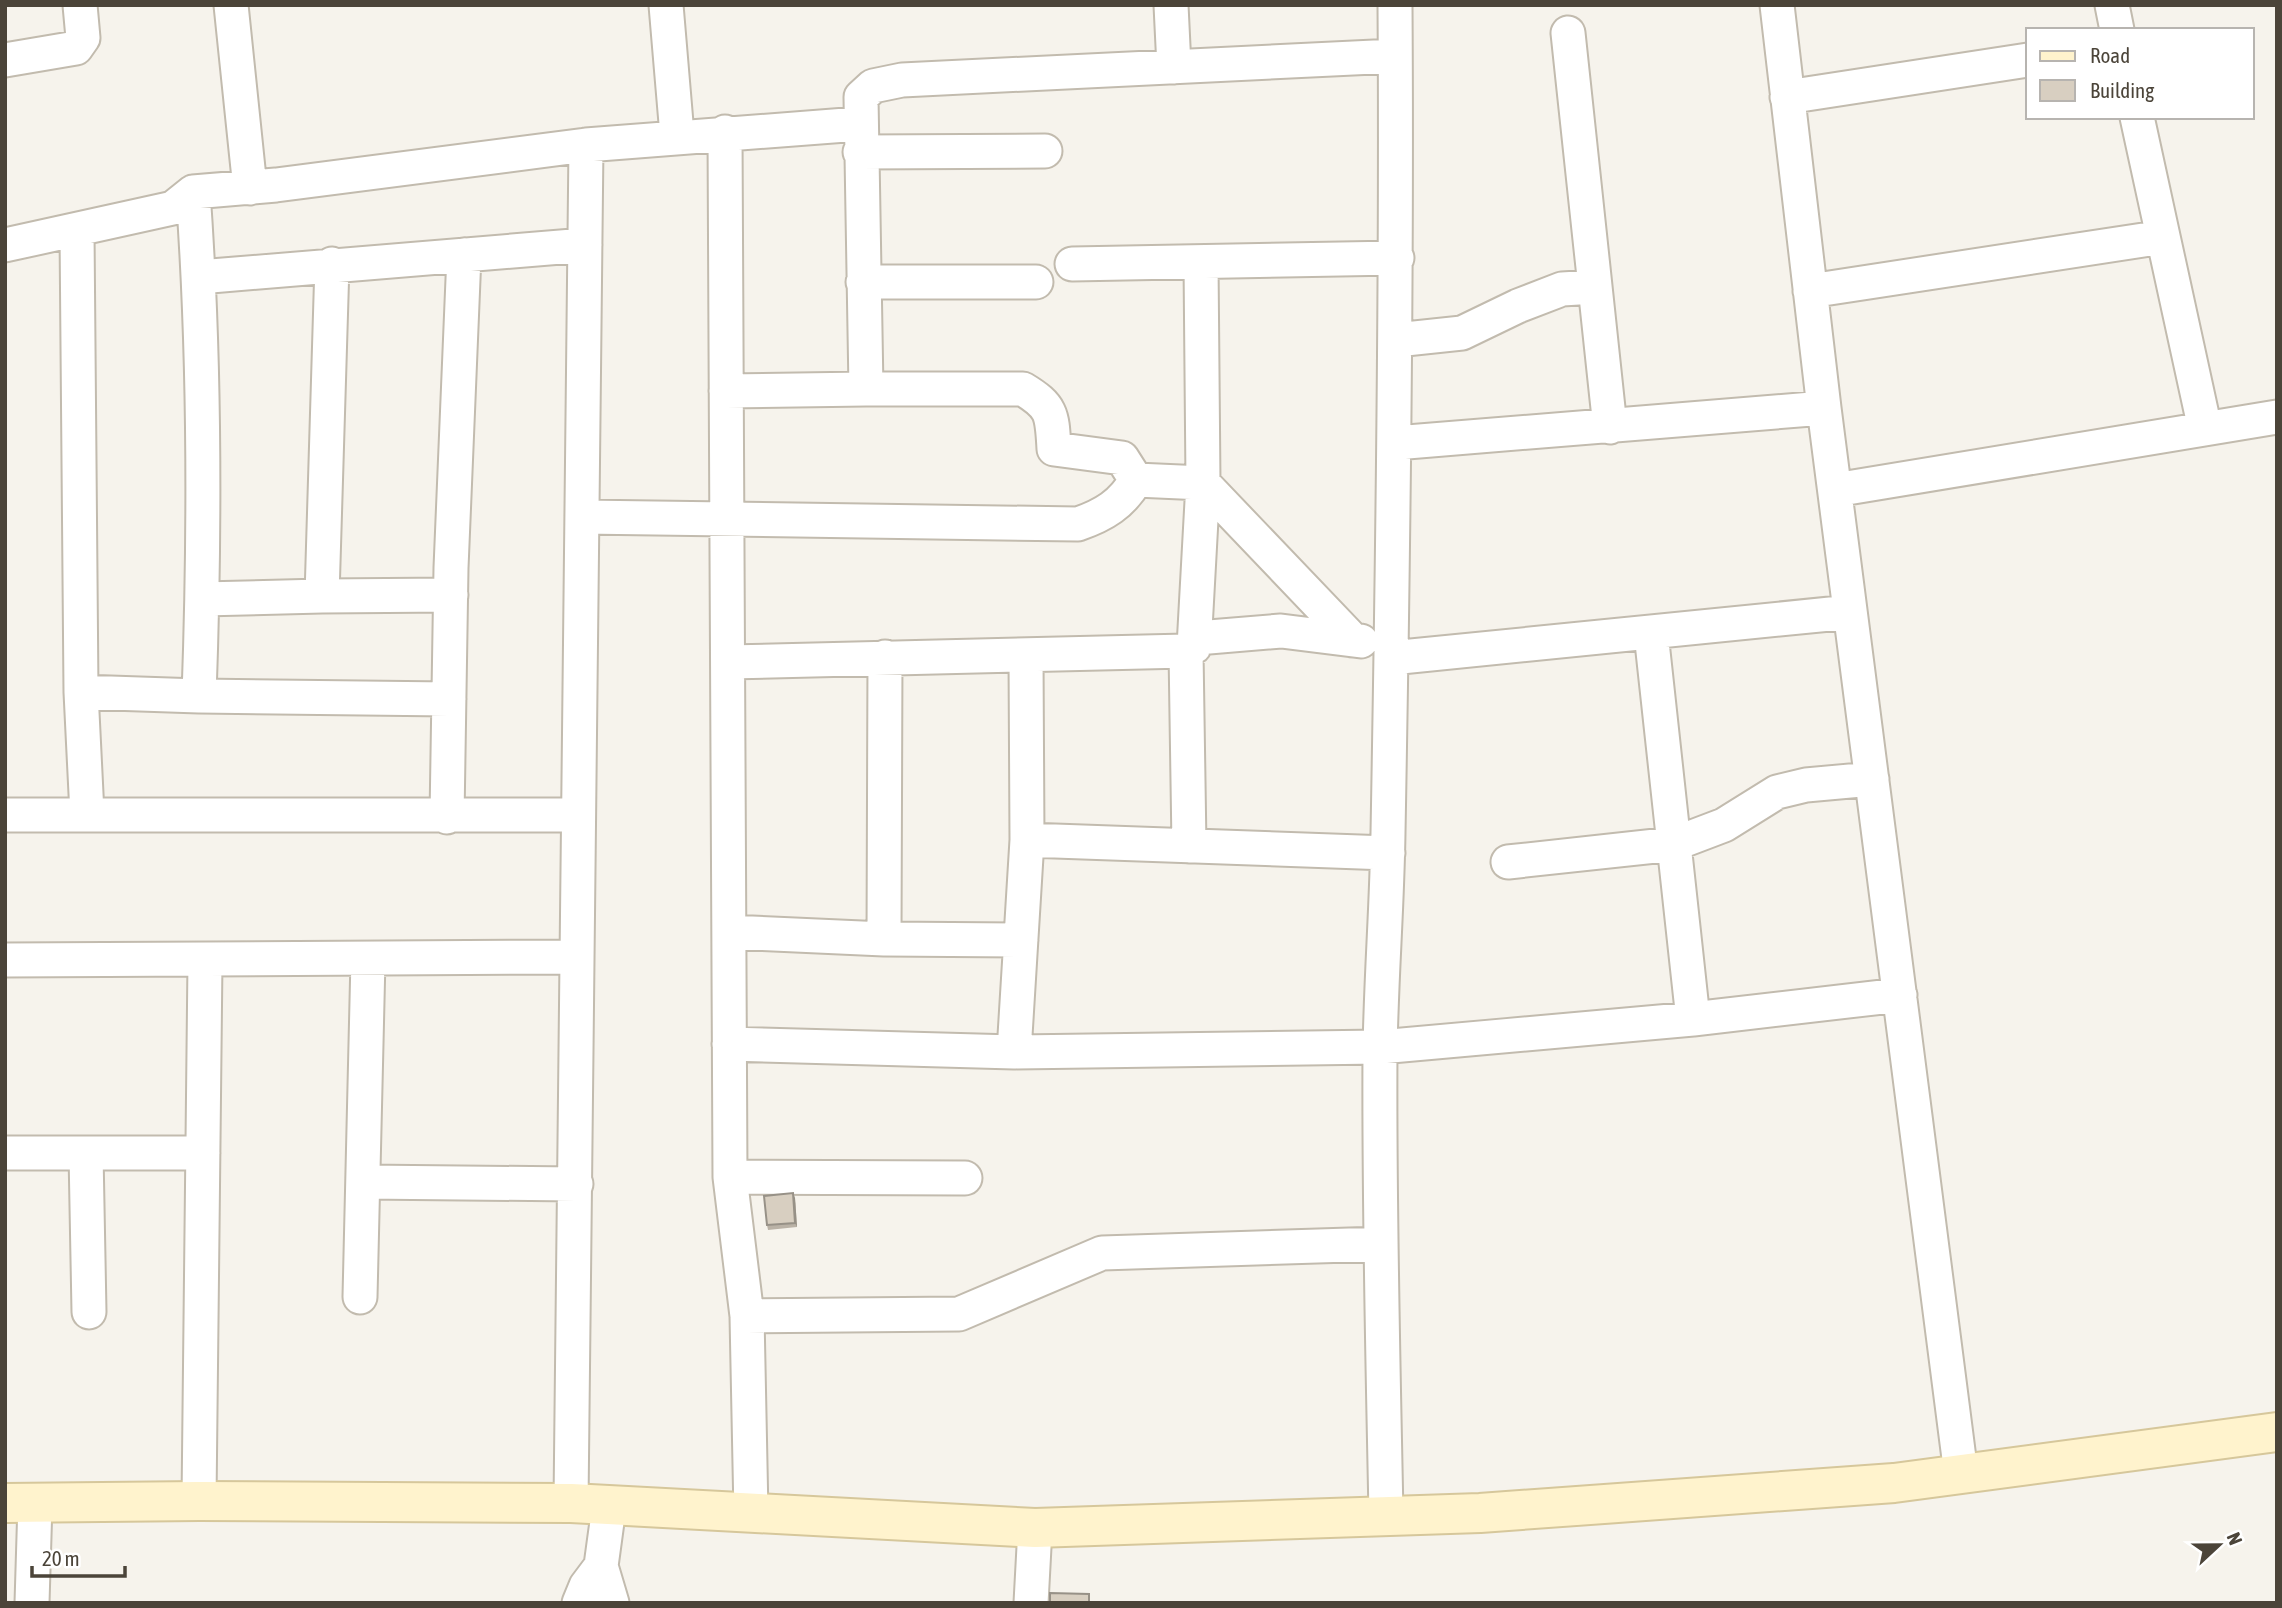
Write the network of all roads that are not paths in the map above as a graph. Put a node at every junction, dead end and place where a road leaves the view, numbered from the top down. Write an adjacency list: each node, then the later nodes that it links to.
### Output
1 (80, 5): 11 (street)
2 (231, 5): 21 (street)
3 (666, 5): 17 (street)
4 (1171, 5): 13 (street)
5 (1395, 5): 10 (street)
6 (1777, 5): 14 (street)
7 (2112, 5): 8 (street)
8 (2117, 28)
9 (1568, 33): 35 (street)
10 (1395, 56): 13 (street); 28 (street)
11 (5, 60)
12 (2026, 61): 14 (street)
13 (1174, 67): 18 (street)
14 (1787, 97): 36 (street)
15 (2137, 119): 24 (street)
16 (725, 132): 17 (street); 18 (street); 39 (street)
17 (677, 135): 19 (street)
18 (860, 138): 20 (street); 33 (street)
19 (586, 145): 21 (street); 26 (street)
20 (1045, 151)
21 (250, 188): 22 (street)
22 (192, 192): 23 (street); 32 (street)
23 (77, 231): 25 (street); 61 (street)
24 (2163, 237): 36 (street); 43 (street)
25 (5, 245)
26 (585, 245): 27 (street); 48 (street)
27 (464, 255): 30 (street); 50 (street)
28 (1397, 258): 29 (street); 37 (street)
29 (1201, 262): 31 (street); 46 (street)
30 (332, 264): 32 (street); 51 (street)
31 (1072, 264)
32 (199, 277): 52 (street)
33 (863, 282): 34 (street); 38 (street)
34 (1037, 282)
35 (1595, 287): 37 (street); 42 (street)
36 (1810, 291): 40 (street)
37 (1396, 340): 44 (street)
38 (866, 389): 39 (street); 45 (street)
39 (726, 391): 49 (street)
40 (1824, 408): 42 (street); 47 (street)
41 (2277, 417): 43 (street)
42 (1610, 428): 44 (street)
43 (2205, 429): 47 (street)
44 (1395, 443): 57 (street)
45 (1136, 480): 46 (street); 49 (street)
46 (1203, 483): 55 (street); 56 (street)
47 (1835, 490): 53 (street)
48 (582, 517): 49 (street); 67 (street)
49 (728, 522): 60 (street)
50 (451, 595): 51 (street); 63 (street)
51 (322, 596): 52 (street)
52 (202, 599): 62 (street)
53 (1850, 612): 54 (street); 64 (street)
54 (1651, 633): 57 (street); 70 (street)
55 (1353, 640): 56 (street); 57 (street)
56 (1191, 645): 58 (street); 71 (street)
57 (1392, 652): 72 (street)
58 (1026, 656): 59 (street); 69 (street)
59 (885, 657): 60 (street); 75 (street)
60 (728, 662): 74 (street)
61 (81, 692): 62 (street); 65 (street)
62 (199, 696): 63 (street)
63 (449, 699): 68 (street)
64 (1872, 779): 70 (street); 81 (street)
65 (87, 814): 66 (street); 68 (street)
66 (5, 815)
67 (577, 816): 68 (street); 77 (street)
68 (447, 817)
69 (1027, 840): 71 (street); 76 (street)
70 (1674, 844): 73 (street); 82 (street)
71 (1189, 846): 72 (street)
72 (1388, 853): 84 (street)
73 (1508, 862)
74 (729, 932): 75 (street); 83 (street)
75 (884, 939): 76 (street)
76 (1021, 940): 85 (street)
77 (576, 957): 78 (street); 92 (street)
78 (368, 959): 80 (street); 91 (street)
79 (5, 960): 80 (street)
80 (205, 961): 88 (street)
81 (1900, 995): 82 (street); 98 (street)
82 (1693, 1019): 84 (street)
83 (729, 1044): 85 (street); 89 (street)
84 (1380, 1047): 85 (street); 93 (street)
85 (1014, 1052)
86 (5, 1153): 87 (street)
87 (86, 1153): 88 (street); 95 (street)
88 (203, 1153): 99 (street)
89 (730, 1177): 90 (street); 96 (street)
90 (965, 1178)
91 (364, 1182): 92 (street); 94 (street)
92 (576, 1184): 101 (street)
93 (1381, 1244): 96 (street); 104 (street)
94 (360, 1297)
95 (89, 1312)
96 (747, 1316): 103 (street)
97 (2277, 1432): 98 (street)
98 (1962, 1474): 104 (street)
99 (199, 1501): 100 (street); 101 (street)
100 (20, 1503): 107 (street)
101 (571, 1503): 102 (street)
102 (609, 1507): 103 (street); 106 (street)
103 (751, 1514): 105 (street)
104 (1386, 1516): 105 (street)
105 (1035, 1528): 110 (street)
106 (601, 1566): 108 (street); 109 (street)
107 (32, 1603)
108 (579, 1603)
109 (612, 1603)
110 (1031, 1603)

